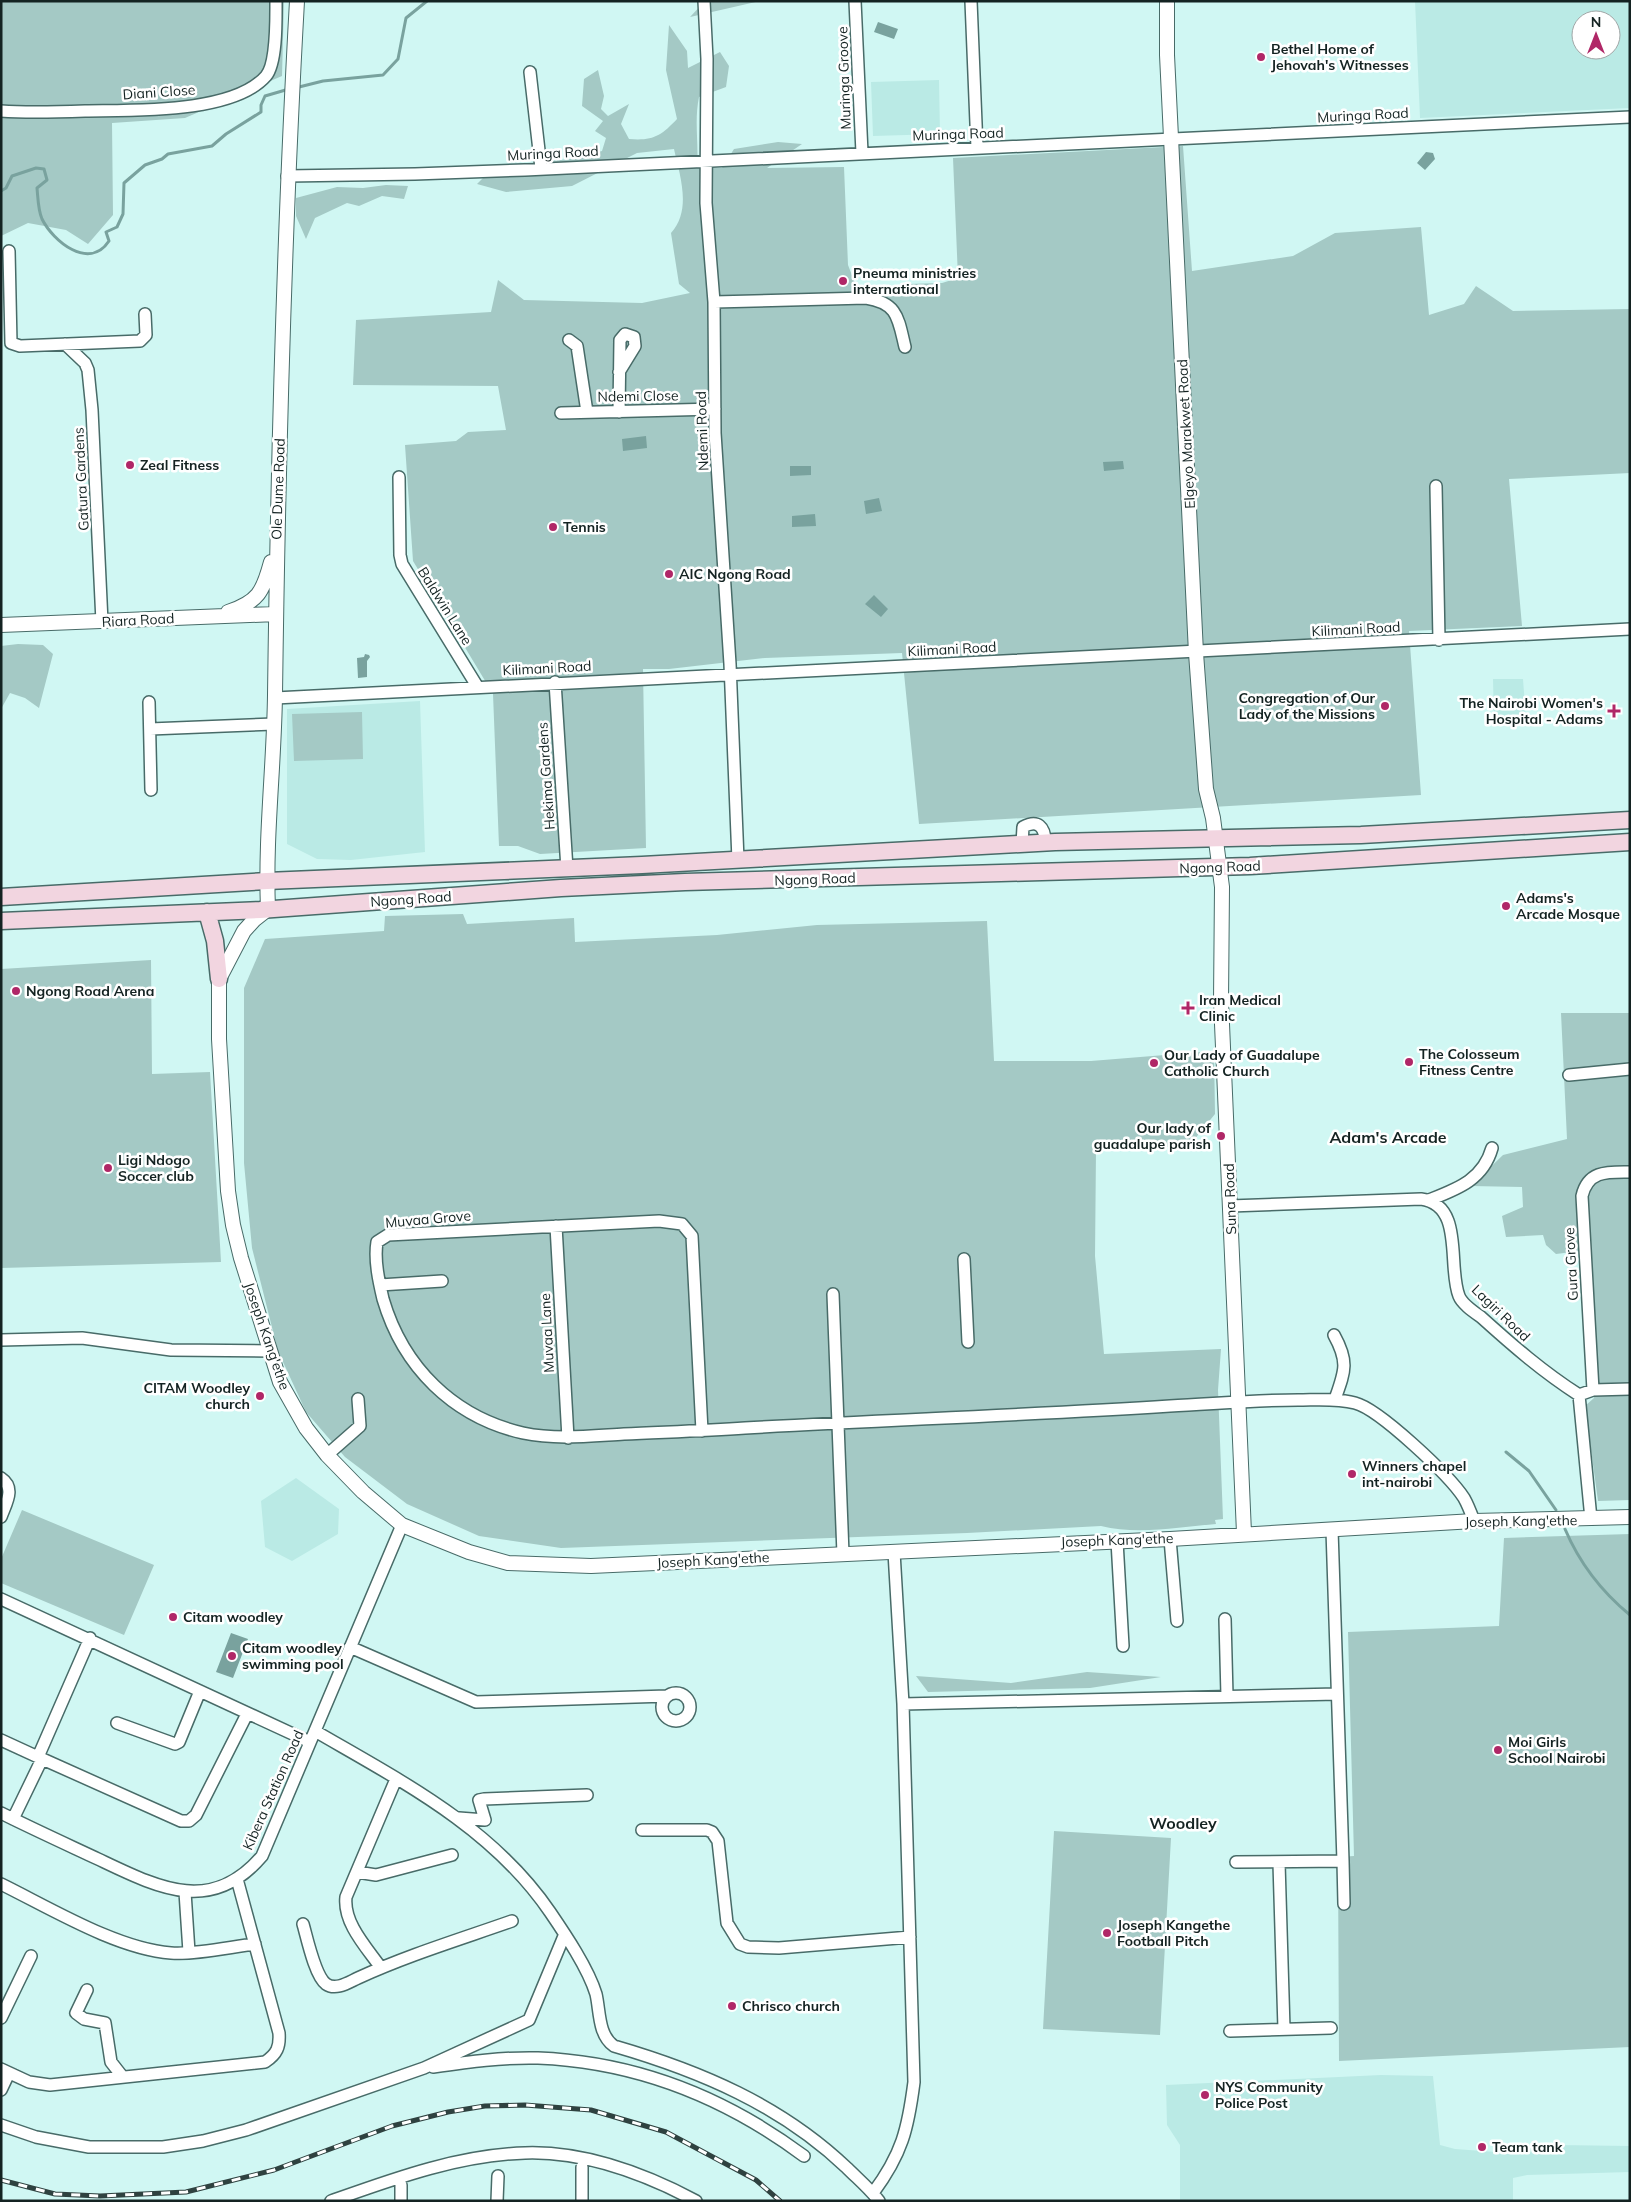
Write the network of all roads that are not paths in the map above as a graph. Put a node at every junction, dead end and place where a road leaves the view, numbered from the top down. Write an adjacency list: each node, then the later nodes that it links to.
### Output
1 (276, 1): 8 (street, Diani Close)
2 (297, 1): 15 (street, Ole Dume Road)
3 (704, 1): 13 (street, Ndemi Road)
4 (855, 1): 12 (street, Muringa Groove)
5 (971, 1): 11 (street)
6 (1167, 1): 10 (street, Elgeyo Marakwet Road)
7 (530, 72): 14 (street)
8 (1, 111)
9 (1630, 117): 10 (street, Muringa Road)
10 (1170, 137): 11 (street, Muringa Road); 36 (street, Elgeyo Marakwet Road)
11 (977, 148): 12 (street, Muringa Road)
12 (862, 153): 13 (street, Muringa Road)
13 (706, 160): 14 (street, Muringa Road); 17 (street, Ndemi Road)
14 (541, 168): 15 (street, Muringa Road)
15 (287, 176): 29 (street, Ole Dume Road)
16 (9, 251): 20 (street)
17 (714, 302): 21 (street); 23 (street, Ndemi Road)
18 (146, 314): 20 (street)
19 (569, 340): 24 (street)
20 (65, 344): 32 (street, Gatura Gardens)
21 (905, 347)
22 (619, 372): 25 (street)
23 (715, 409): 25 (street, Ndemi Close); 37 (street, Ndemi Road)
24 (586, 412): 25 (street, Ndemi Close); 26 (street, Ndemi Close)
25 (619, 412)
26 (561, 413)
27 (400, 477): 39 (street, Baldwin Lane)
28 (1436, 486): 35 (street)
29 (276, 544): 30 (street, Ole Dume Road); 31 (street)
30 (276, 614): 31 (street, Riara Road); 40 (street, Ole Dume Road)
31 (216, 617): 32 (street, Riara Road)
32 (102, 622): 33 (street, Riara Road)
33 (1, 625)
34 (1630, 629): 35 (street, Kilimani Road)
35 (1439, 640): 36 (street, Kilimani Road)
36 (1196, 653): 37 (street, Kilimani Road); 46 (street, Elgeyo Marakwet Road)
37 (730, 674): 38 (street, Kilimani Road); 48 (street, Ndemi Road)
38 (555, 682): 39 (street, Kilimani Road); 50 (street, Hekima Gardens)
39 (477, 686): 40 (street, Kilimani Road)
40 (275, 698): 42 (street, Ole Dume Road)
41 (149, 702): 43 (street)
42 (274, 724): 43 (street); 51 (street, Ole Dume Road)
43 (150, 729): 44 (street)
44 (151, 790)
45 (1630, 820): 46 (main road, Ngong Road)
46 (1216, 840): 48 (main road, Ngong Road); 49 (street, Elgeyo Marakwet Road)
47 (1630, 842): 49 (main road, Ngong Road)
48 (738, 860): 50 (main road, Ngong Road)
49 (1219, 865): 53 (main road, Ngong Road); 62 (street, Suna Road)
50 (567, 869): 51 (main road, Ngong Road)
51 (267, 881): 52 (main road, Ngong Road); 53 (street, Ole Dume Road)
52 (1, 897)
53 (268, 909): 54 (main road, Ngong Road); 56 (street)
54 (207, 912): 55 (main road, Ngong Road); 56 (main road)
55 (1, 921)
56 (219, 979): 71 (street, Joseph Kang'ethe)
57 (1630, 1069): 58 (street)
58 (1568, 1075)
59 (1492, 1148): 61 (street)
60 (1630, 1172): 73 (street, Gura Grove)
61 (1429, 1200): 62 (street); 74 (street, Lagiri Road)
62 (1230, 1206): 77 (street, Suna Road)
63 (556, 1226): 66 (street, Muvaa Grove); 79 (street, Muvaa Grove); 80 (street, Muvaa Lane)
64 (964, 1259): 70 (street)
65 (442, 1281): 66 (street)
66 (380, 1285): 80 (street, Muvaa Grove)
67 (833, 1294): 78 (street)
68 (1334, 1335): 76 (street)
69 (1, 1340): 71 (street)
70 (968, 1342)
71 (270, 1351): 81 (street, Joseph Kang'ethe)
72 (1630, 1389): 73 (street)
73 (1593, 1390): 74 (street)
74 (1579, 1395): 85 (street)
75 (358, 1399): 81 (street)
76 (1335, 1399): 77 (street); 86 (street)
77 (1238, 1402): 78 (street); 89 (street, Suna Road)
78 (840, 1423): 79 (street); 93 (street)
79 (702, 1431): 80 (street, Muvaa Grove)
80 (568, 1438)
81 (327, 1455): 87 (street, Joseph Kang'ethe)
82 (1, 1478): 83 (street)
83 (1, 1517)
84 (1630, 1518): 85 (street, Joseph Kang'ethe)
85 (1591, 1519): 86 (street, Joseph Kang'ethe)
86 (1474, 1521): 88 (street, Joseph Kang'ethe)
87 (402, 1525): 93 (street, Joseph Kang'ethe); 99 (street, Kibera Station Road)
88 (1332, 1530): 89 (street, Joseph Kang'ethe); 101 (street)
89 (1244, 1533): 90 (street, Joseph Kang'ethe)
90 (1170, 1539): 91 (street, Joseph Kang'ethe); 96 (street)
91 (1117, 1540): 92 (street, Joseph Kang'ethe); 98 (street)
92 (894, 1552): 93 (street, Joseph Kang'ethe); 104 (street)
93 (844, 1554)
94 (1, 1599): 97 (street)
95 (1225, 1619): 103 (street)
96 (1177, 1621)
97 (90, 1638): 100 (street); 110 (street)
98 (1124, 1646)
99 (350, 1647): 102 (street); 107 (street, Kibera Station Road)
100 (200, 1691): 105 (street); 106 (street)
101 (1337, 1694): 103 (street); 118 (street)
102 (667, 1696)
103 (1227, 1696): 104 (street)
104 (903, 1704): 129 (street)
105 (247, 1714): 109 (street); 110 (street)
106 (117, 1723)
107 (315, 1731): 109 (street, Kibera Station Road); 111 (street)
108 (1, 1740): 110 (street)
109 (310, 1742): 122 (street, Kibera Station Road)
110 (40, 1758): 115 (street)
111 (396, 1779): 114 (street); 121 (street)
112 (587, 1795): 114 (street)
113 (1, 1813): 115 (street, Kibera Station Road)
114 (459, 1818): 128 (street)
115 (13, 1819): 124 (street, Kibera Station Road)
116 (642, 1830): 129 (street)
117 (452, 1854): 121 (street)
118 (1343, 1861): 120 (street); 125 (street)
119 (1236, 1862): 120 (street)
120 (1280, 1863): 137 (street)
121 (357, 1872): 133 (street)
122 (238, 1879): 124 (street, Kibera Station Road); 130 (street)
123 (1, 1884): 131 (street)
124 (185, 1892): 131 (street)
125 (1344, 1904)
126 (512, 1921): 133 (street)
127 (303, 1924): 133 (street)
128 (564, 1936): 139 (street); 148 (street)
129 (910, 1937): 148 (street)
130 (255, 1944): 131 (street); 141 (street)
131 (189, 1952)
132 (31, 1956): 135 (street)
133 (381, 1968)
134 (87, 1990): 141 (street)
135 (1, 2018)
136 (1331, 2028): 137 (street)
137 (1284, 2030): 138 (street)
138 (1230, 2032)
139 (424, 2068): 143 (street); 144 (street)
140 (5, 2071): 141 (street); 142 (street)
141 (122, 2076)
142 (1, 2090)
143 (1, 2125)
144 (804, 2156)
145 (582, 2167): 152 (street)
146 (498, 2176): 151 (street)
147 (401, 2185): 150 (street)
148 (876, 2197)
149 (331, 2201): 153 (street)
150 (401, 2201)
151 (497, 2201)
152 (582, 2201)
153 (696, 2201)

